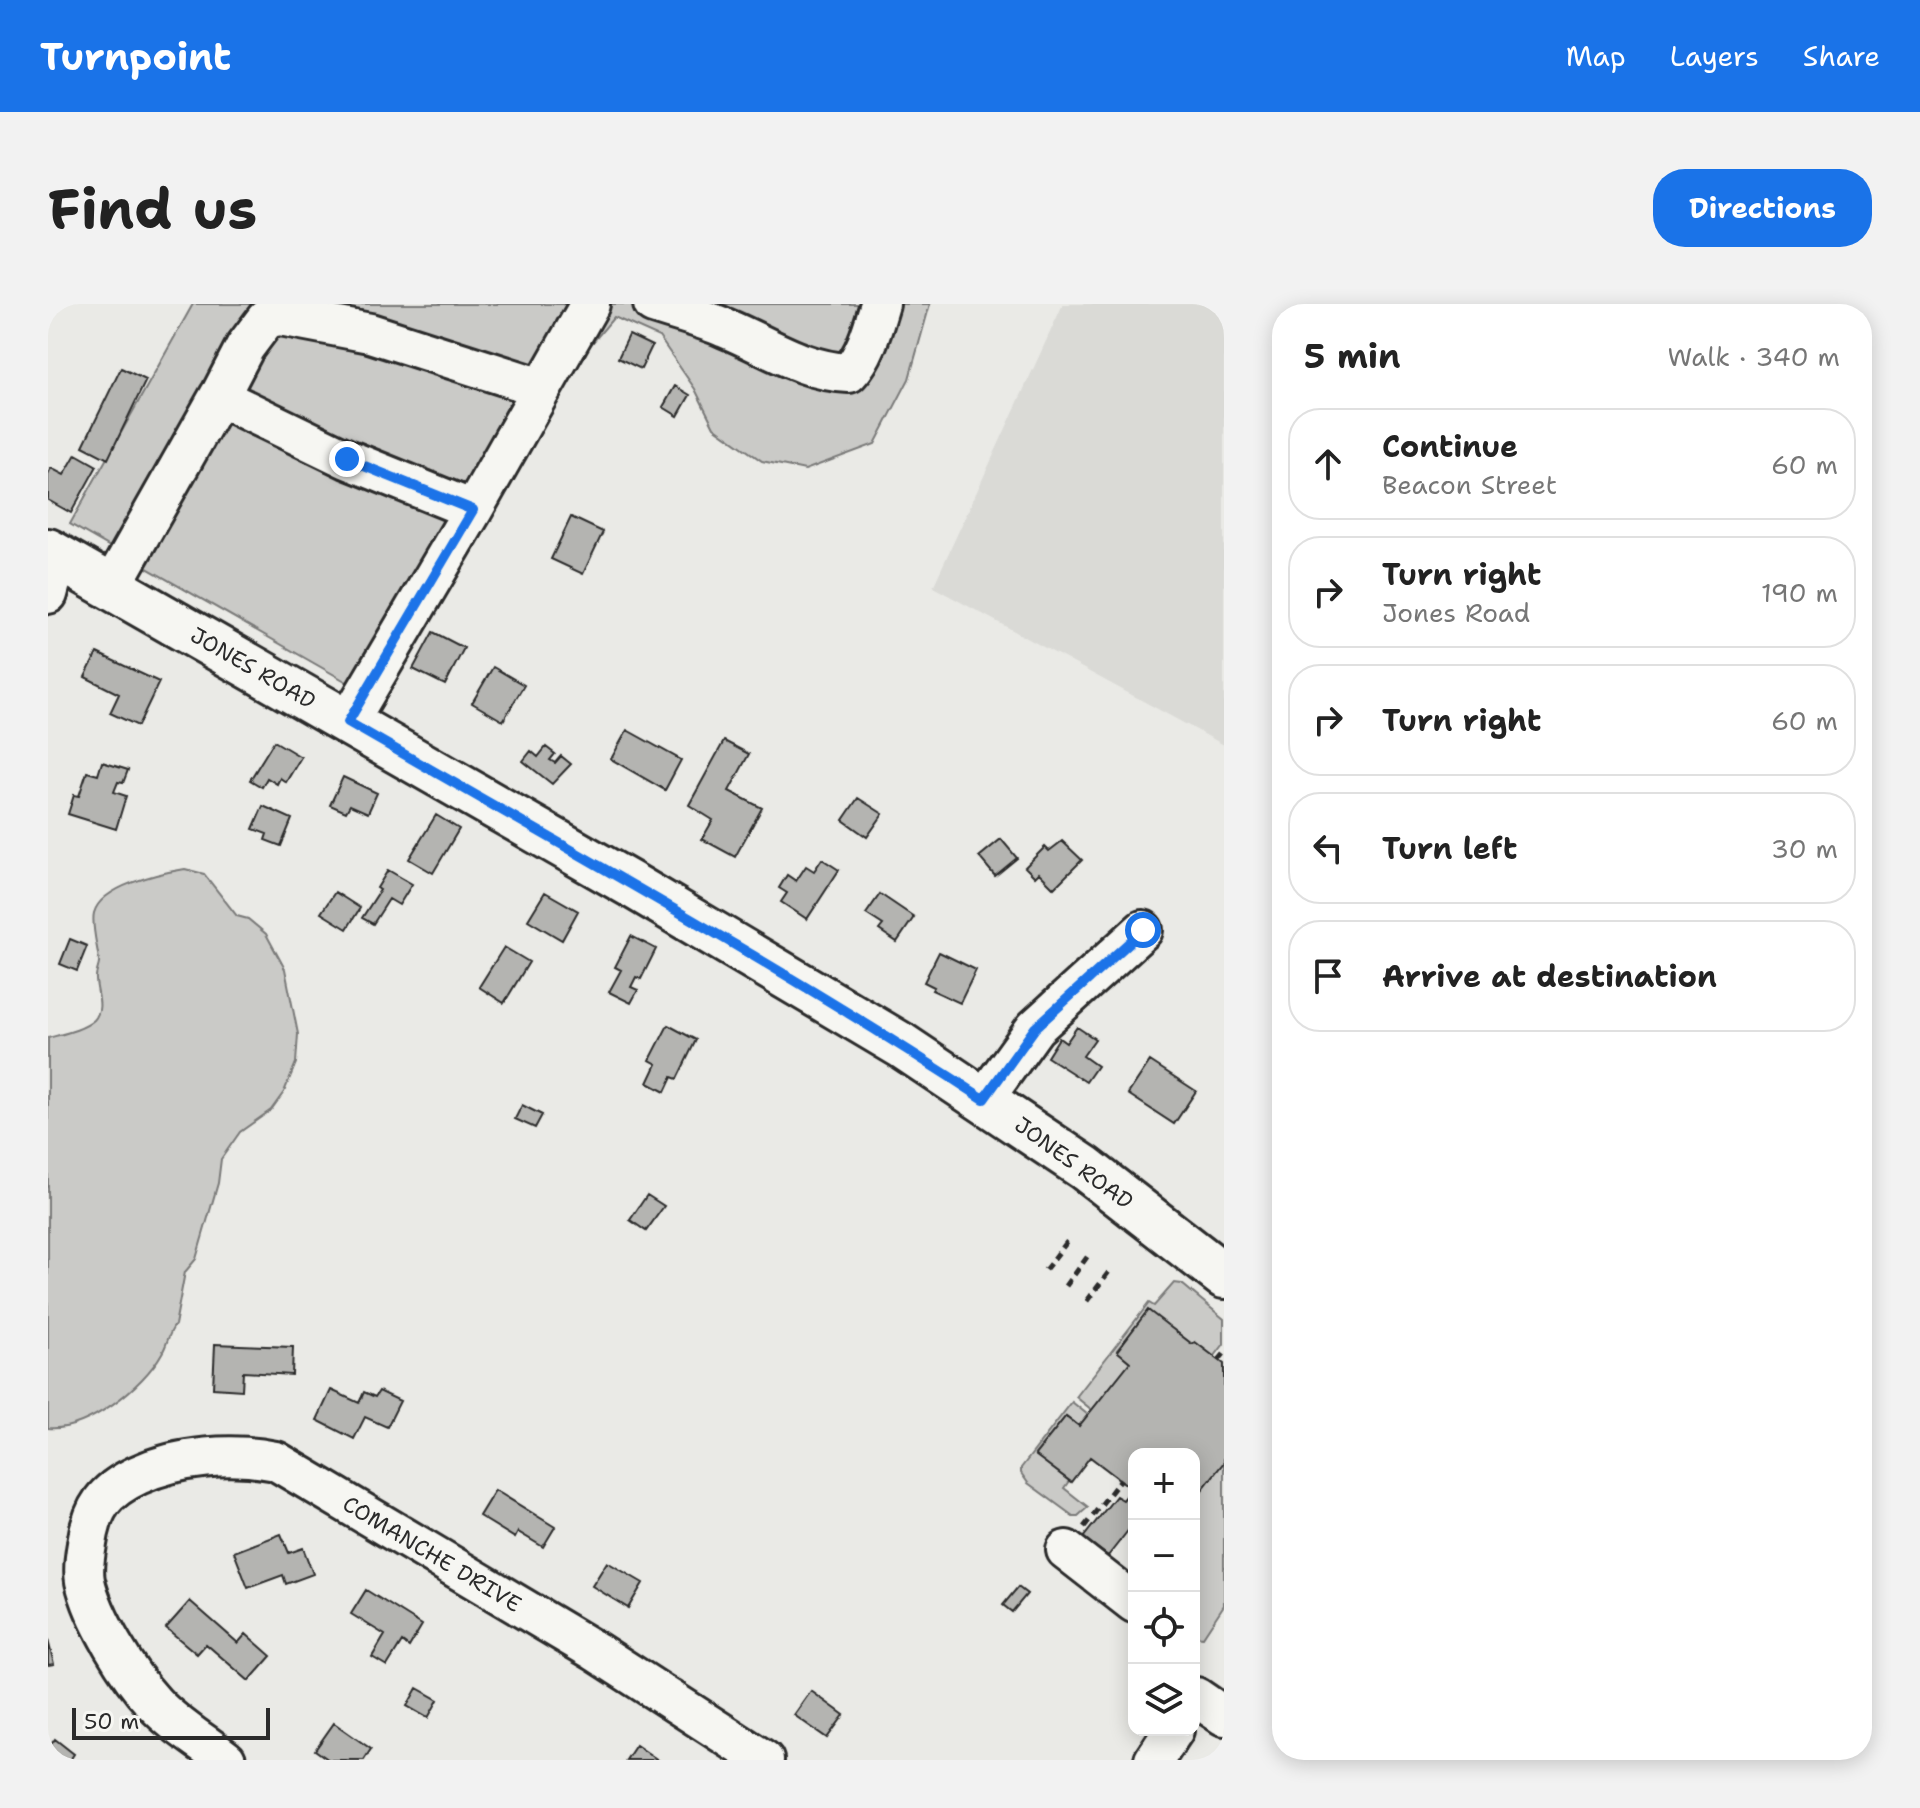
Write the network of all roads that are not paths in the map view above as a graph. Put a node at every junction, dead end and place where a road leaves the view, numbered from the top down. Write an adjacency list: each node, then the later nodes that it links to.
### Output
1 (590, 304): 6 (street)
2 (653, 304): 4 (street)
3 (880, 304): 4 (street)
4 (728, 316)
5 (375, 319): 6 (street); 7 (street)
6 (542, 388): 8 (street)
7 (219, 396): 8 (street); 10 (street)
8 (473, 510): 11 (street)
9 (51, 567): 10 (main road, JONES ROAD)
10 (111, 587): 11 (main road, JONES ROAD)
11 (348, 722): 13 (main road, JONES ROAD)
12 (1143, 930): 13 (street)
13 (984, 1099): 14 (main road, JONES ROAD)
14 (1224, 1276)
15 (1066, 1550): 16 (street)
16 (1128, 1598)
17 (1170, 1736): 20 (street)
18 (226, 1760): 19 (street, COMANCHE DRIVE)
19 (764, 1760)
20 (1154, 1760)

